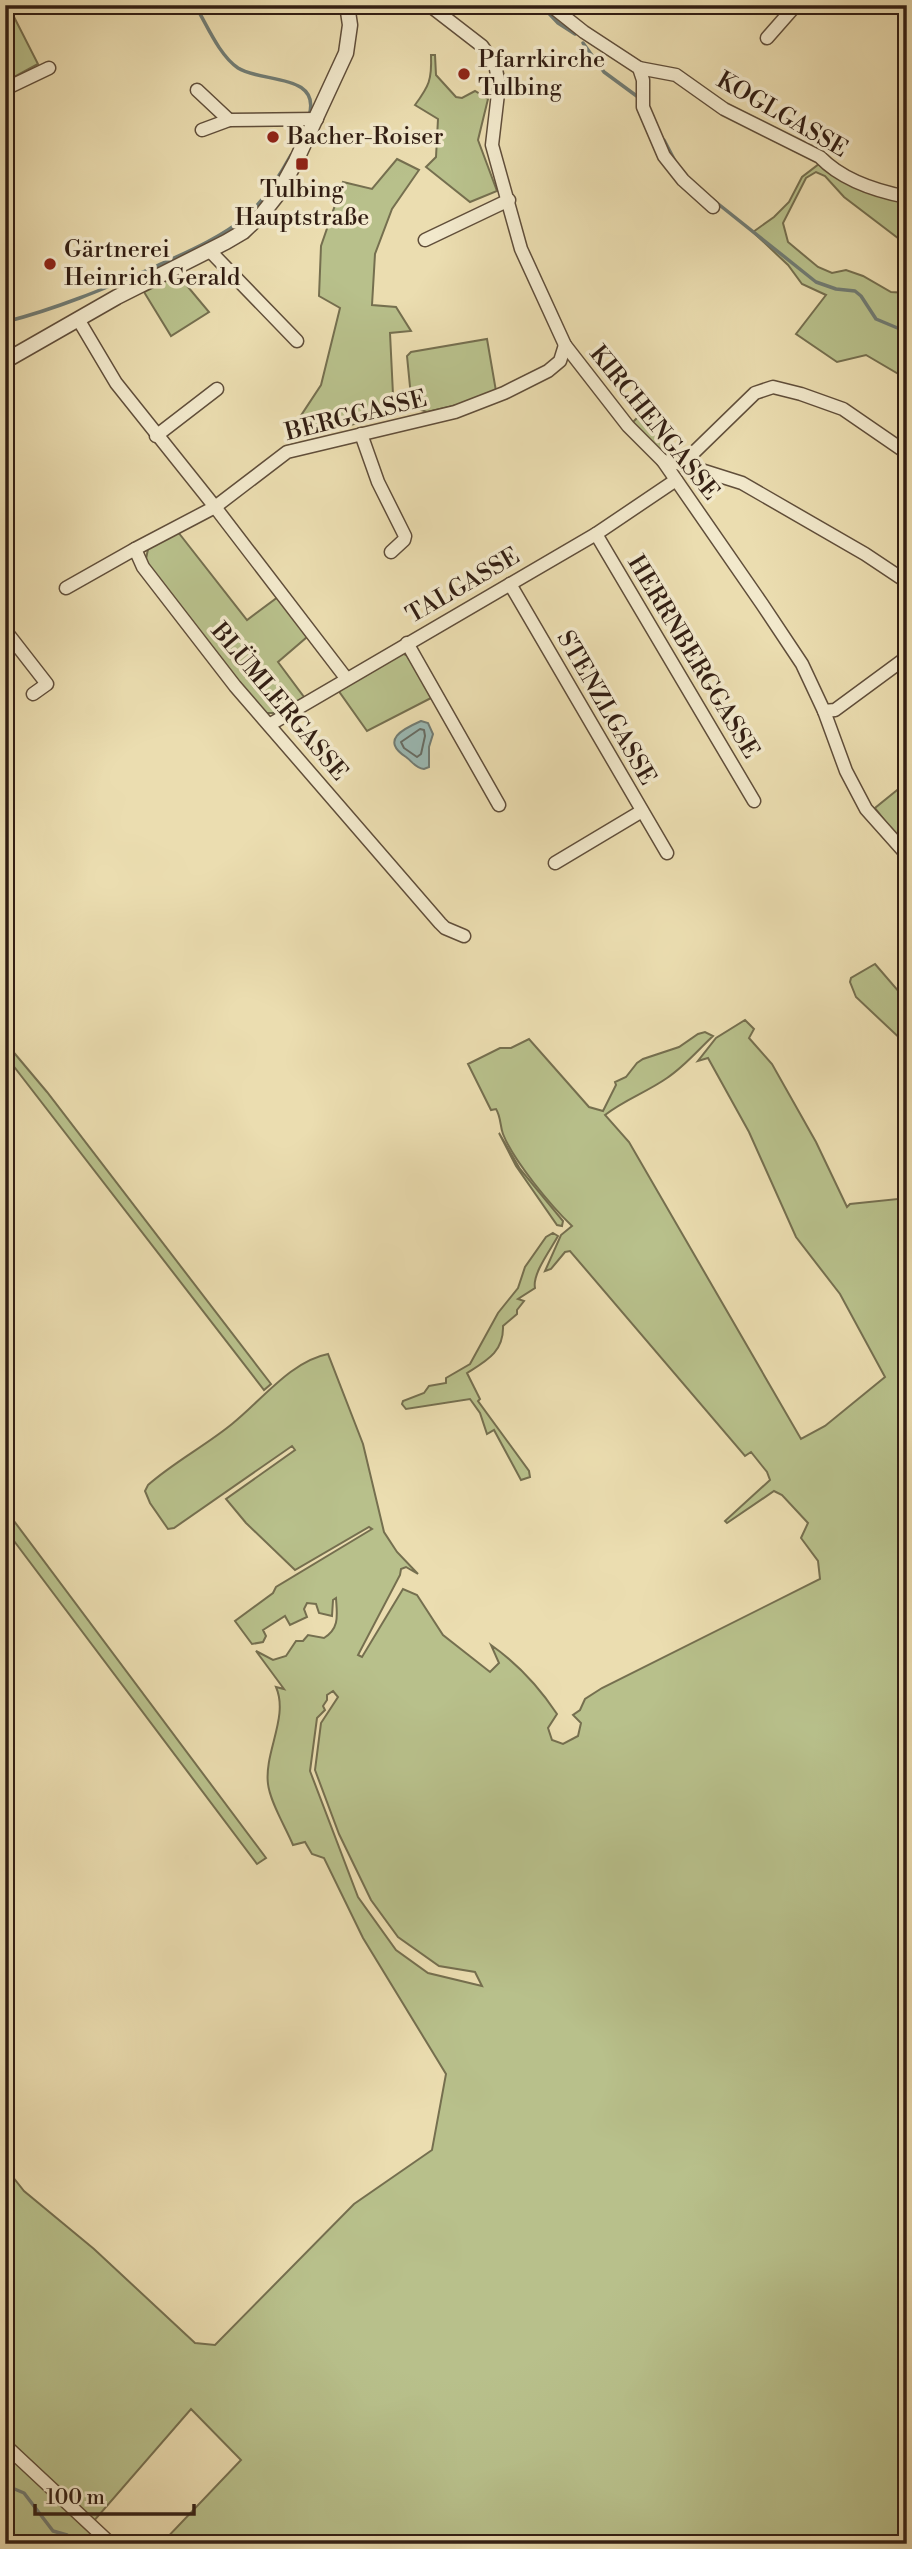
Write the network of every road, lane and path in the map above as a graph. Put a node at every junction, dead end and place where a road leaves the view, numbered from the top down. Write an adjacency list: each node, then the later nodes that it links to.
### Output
1 (348, 5): 10 (street)
2 (429, 5): 14 (street, KIRCHENGASSE)
3 (550, 5): 7 (street)
4 (796, 5): 5 (street)
5 (767, 38)
6 (49, 68): 8 (street)
7 (639, 68): 13 (street, KOGLGASSE); 15 (street)
8 (5, 89)
9 (197, 90): 11 (street)
10 (317, 119): 11 (street); 17 (street)
11 (229, 120): 12 (street)
12 (202, 130)
13 (907, 197)
14 (509, 200): 16 (street); 20 (street, KIRCHENGASSE)
15 (713, 207)
16 (425, 240)
17 (209, 250): 18 (street); 19 (street)
18 (78, 319): 21 (street); 24 (street)
19 (297, 341)
20 (565, 345): 23 (street, BERGGASSE); 26 (street, KIRCHENGASSE)
21 (5, 361)
22 (217, 389): 24 (street)
23 (361, 434): 29 (street, BERGGASSE); 32 (street)
24 (156, 436): 29 (street)
25 (907, 453): 27 (street)
26 (663, 461): 27 (street); 28 (street, KIRCHENGASSE)
27 (682, 464): 33 (street)
28 (677, 480): 30 (street, TALGASSE); 41 (street, KIRCHENGASSE)
29 (215, 507): 31 (street); 39 (street)
30 (596, 534): 34 (street, TALGASSE); 43 (street, HERRNBERGGASSE)
31 (135, 550): 35 (street); 42 (street, BLÜMLERGASSE)
32 (391, 552)
33 (907, 582)
34 (510, 584): 37 (street, TALGASSE); 45 (street, STENZLGASSE)
35 (66, 588)
36 (5, 630): 40 (street)
37 (407, 643): 39 (street, TALGASSE); 44 (street)
38 (907, 657): 41 (street)
39 (346, 678): 42 (street, TALGASSE)
40 (33, 694)
41 (824, 711): 47 (street, KIRCHENGASSE)
42 (269, 725): 49 (street, BLÜMLERGASSE)
43 (754, 801)
44 (499, 805)
45 (642, 811): 46 (street, STENZLGASSE); 48 (street)
46 (667, 853)
47 (907, 855)
48 (555, 863)
49 (464, 936)
50 (5, 2445): 51 (street)
51 (111, 2544)

